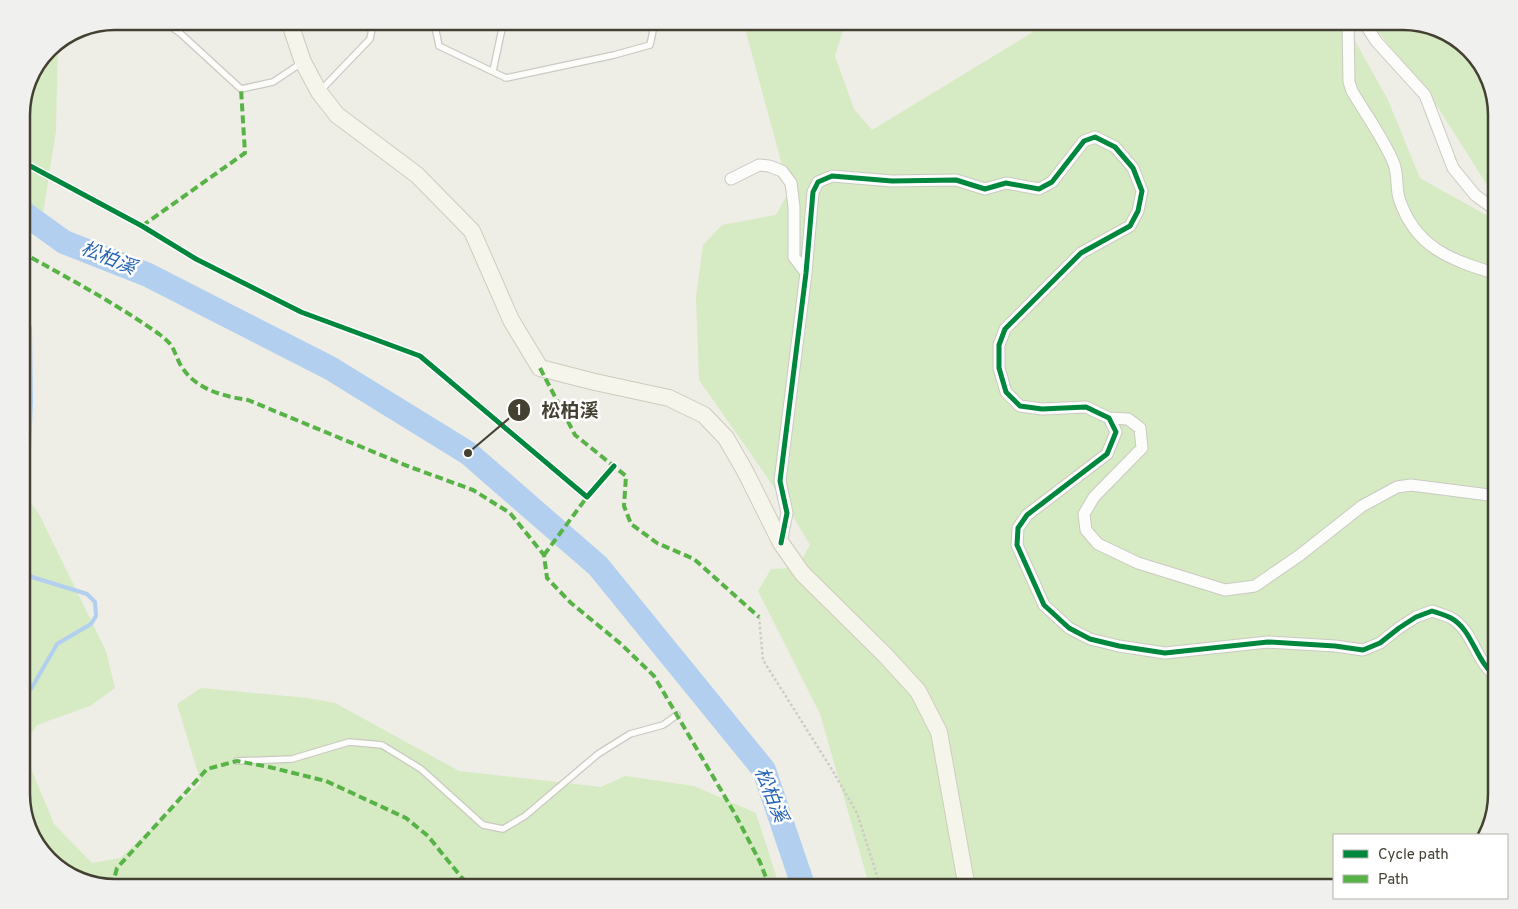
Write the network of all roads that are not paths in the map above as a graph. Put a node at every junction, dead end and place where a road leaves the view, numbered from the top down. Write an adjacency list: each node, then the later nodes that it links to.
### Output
1 (176, 30): 9 (lane)
2 (292, 30): 9 (main road)
3 (372, 30): 11 (lane)
4 (436, 30): 10 (lane)
5 (502, 30): 10 (lane)
6 (653, 30): 10 (lane)
7 (1348, 30): 14 (street)
8 (1369, 30): 13 (street)
9 (303, 62): 11 (main road)
10 (493, 71)
11 (319, 92): 18 (main road)
12 (731, 179): 15 (street)
13 (1488, 205)
14 (1488, 271)
15 (806, 273): 16 (street); 18 (street)
16 (1109, 418): 17 (street); 19 (street)
17 (1488, 495)
18 (781, 543): 22 (main road)
19 (1488, 671)
20 (677, 715): 21 (lane)
21 (237, 761)
22 (965, 879)

